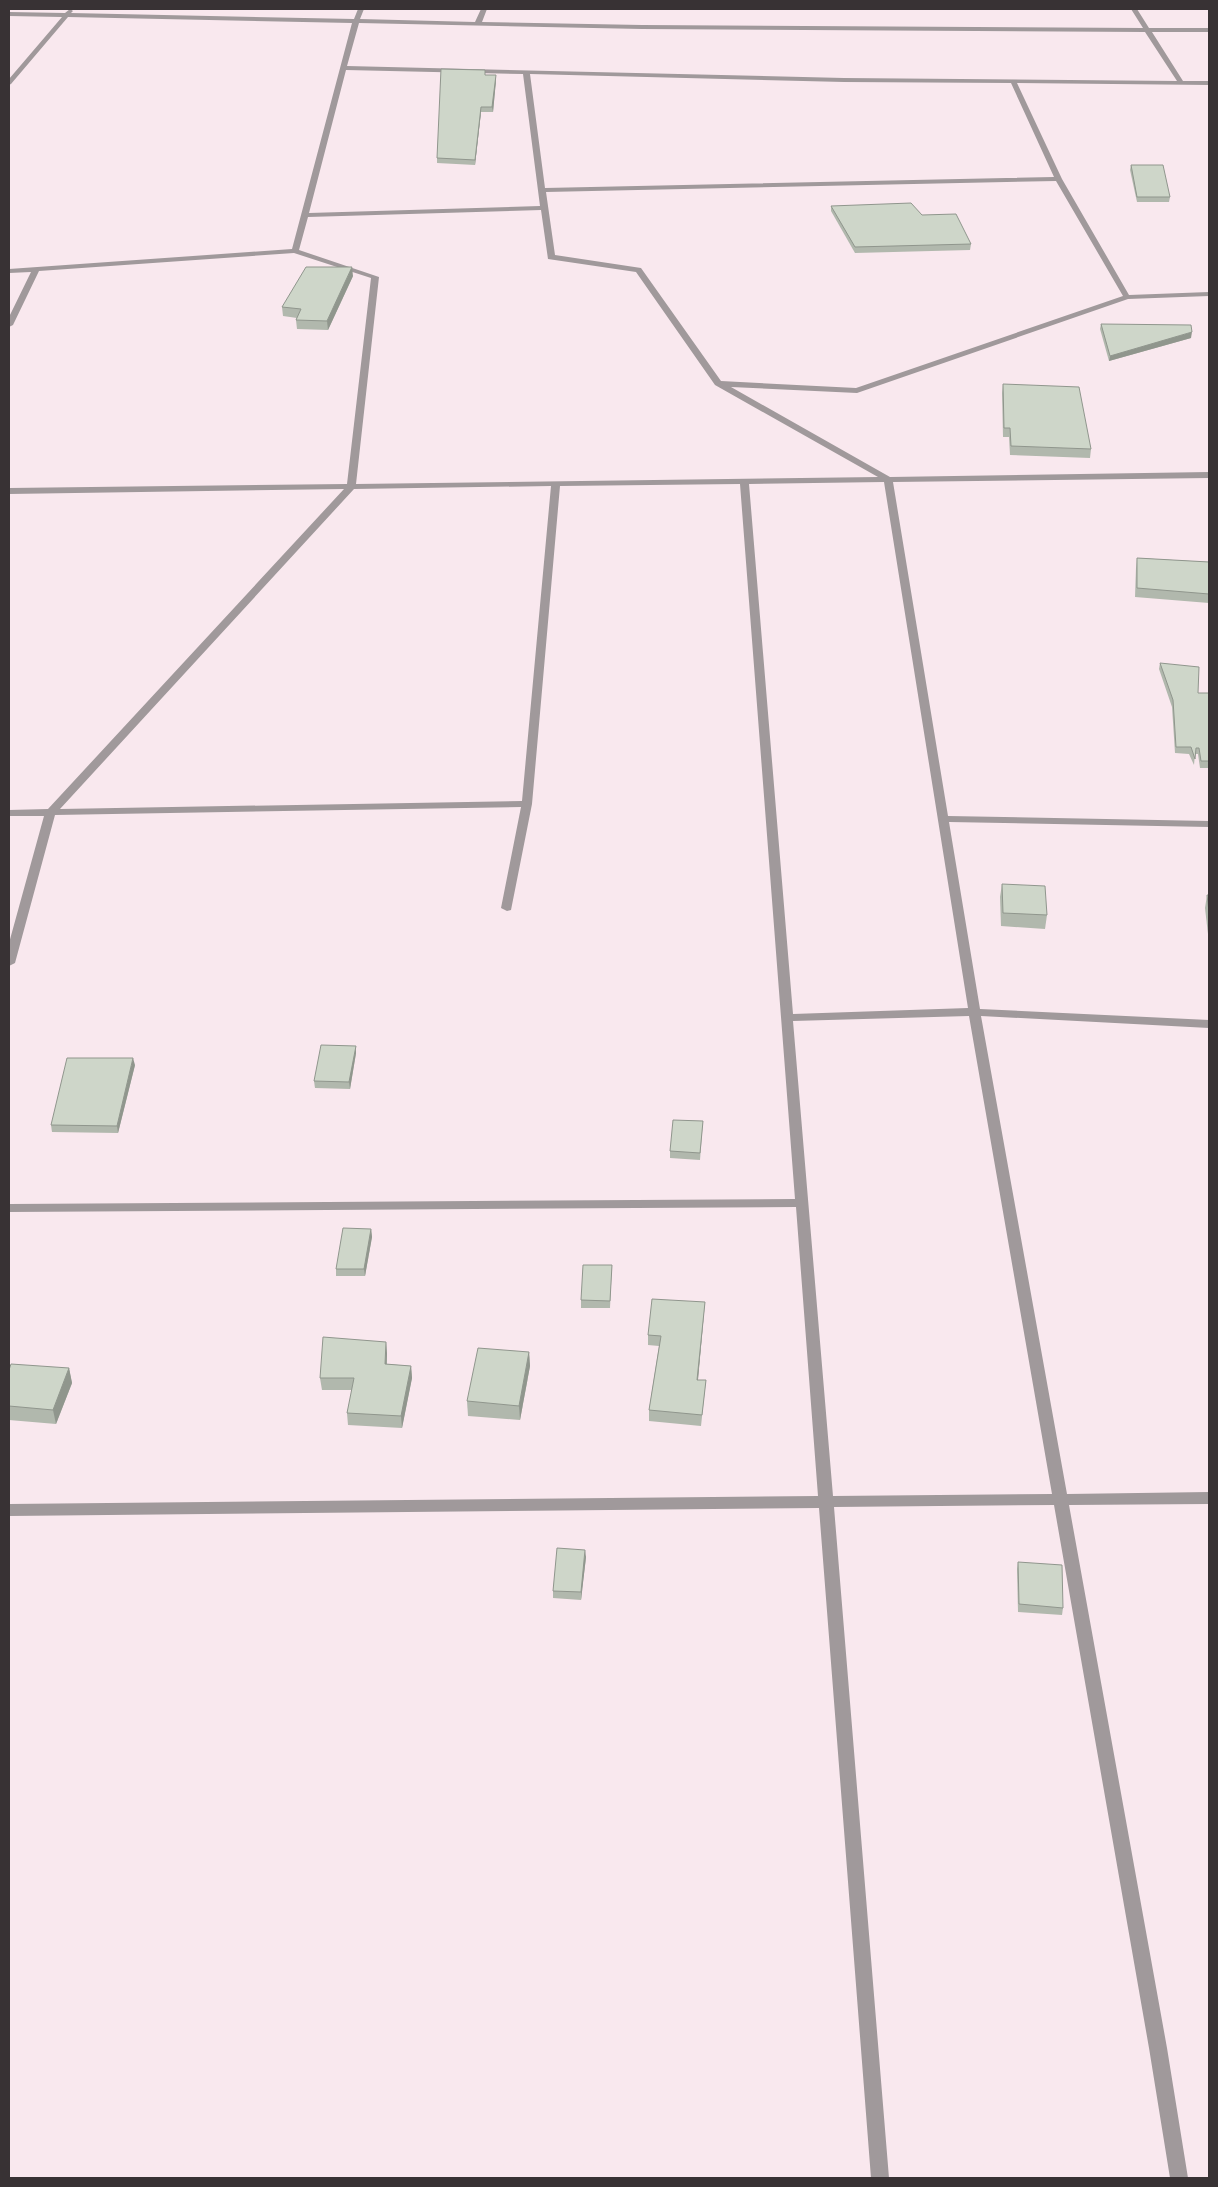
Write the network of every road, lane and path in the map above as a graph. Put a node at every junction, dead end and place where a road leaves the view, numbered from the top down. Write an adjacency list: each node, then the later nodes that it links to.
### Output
1 (71, 9): 6 (street)
2 (362, 9): 7 (street)
3 (484, 9): 8 (street)
4 (1134, 9): 9 (street)
5 (9, 14): 6 (street)
6 (66, 14): 7 (street); 15 (street)
7 (356, 21): 8 (street); 11 (street)
8 (478, 23): 9 (street)
9 (1148, 30): 10 (street); 14 (street)
10 (1209, 30)
11 (343, 68): 12 (street); 20 (street)
12 (526, 72): 13 (street); 18 (street)
13 (1012, 81): 14 (street); 17 (street)
14 (1181, 82): 16 (street)
15 (9, 83)
16 (1209, 83)
17 (1058, 179): 18 (street); 25 (street)
18 (542, 190): 19 (street)
19 (544, 208): 20 (street); 27 (street)
20 (305, 215): 21 (street)
21 (295, 251): 22 (street); 32 (street)
22 (36, 270): 23 (street); 26 (street)
23 (9, 271)
24 (1209, 294): 25 (street)
25 (1127, 297): 27 (street)
26 (9, 325)
27 (718, 383): 29 (street)
28 (1209, 475): 29 (street)
29 (888, 479): 30 (street); 37 (street)
30 (744, 481): 31 (street); 42 (street)
31 (556, 484): 32 (street); 34 (street)
32 (351, 487): 33 (street); 35 (street)
33 (9, 491)
34 (527, 804): 35 (street); 39 (street)
35 (50, 812): 36 (street); 40 (street)
36 (9, 813)
37 (943, 819): 38 (street); 41 (street)
38 (1209, 824)
39 (507, 908)
40 (9, 963)
41 (974, 1012): 42 (street); 43 (street); 47 (street)
42 (786, 1018): 44 (street)
43 (1209, 1024)
44 (801, 1203): 45 (street); 48 (street)
45 (9, 1208)
46 (1209, 1498): 47 (street)
47 (1061, 1499): 48 (street); 51 (street)
48 (825, 1502): 49 (street); 50 (street)
49 (9, 1510)
50 (880, 2178)
51 (1179, 2178)

